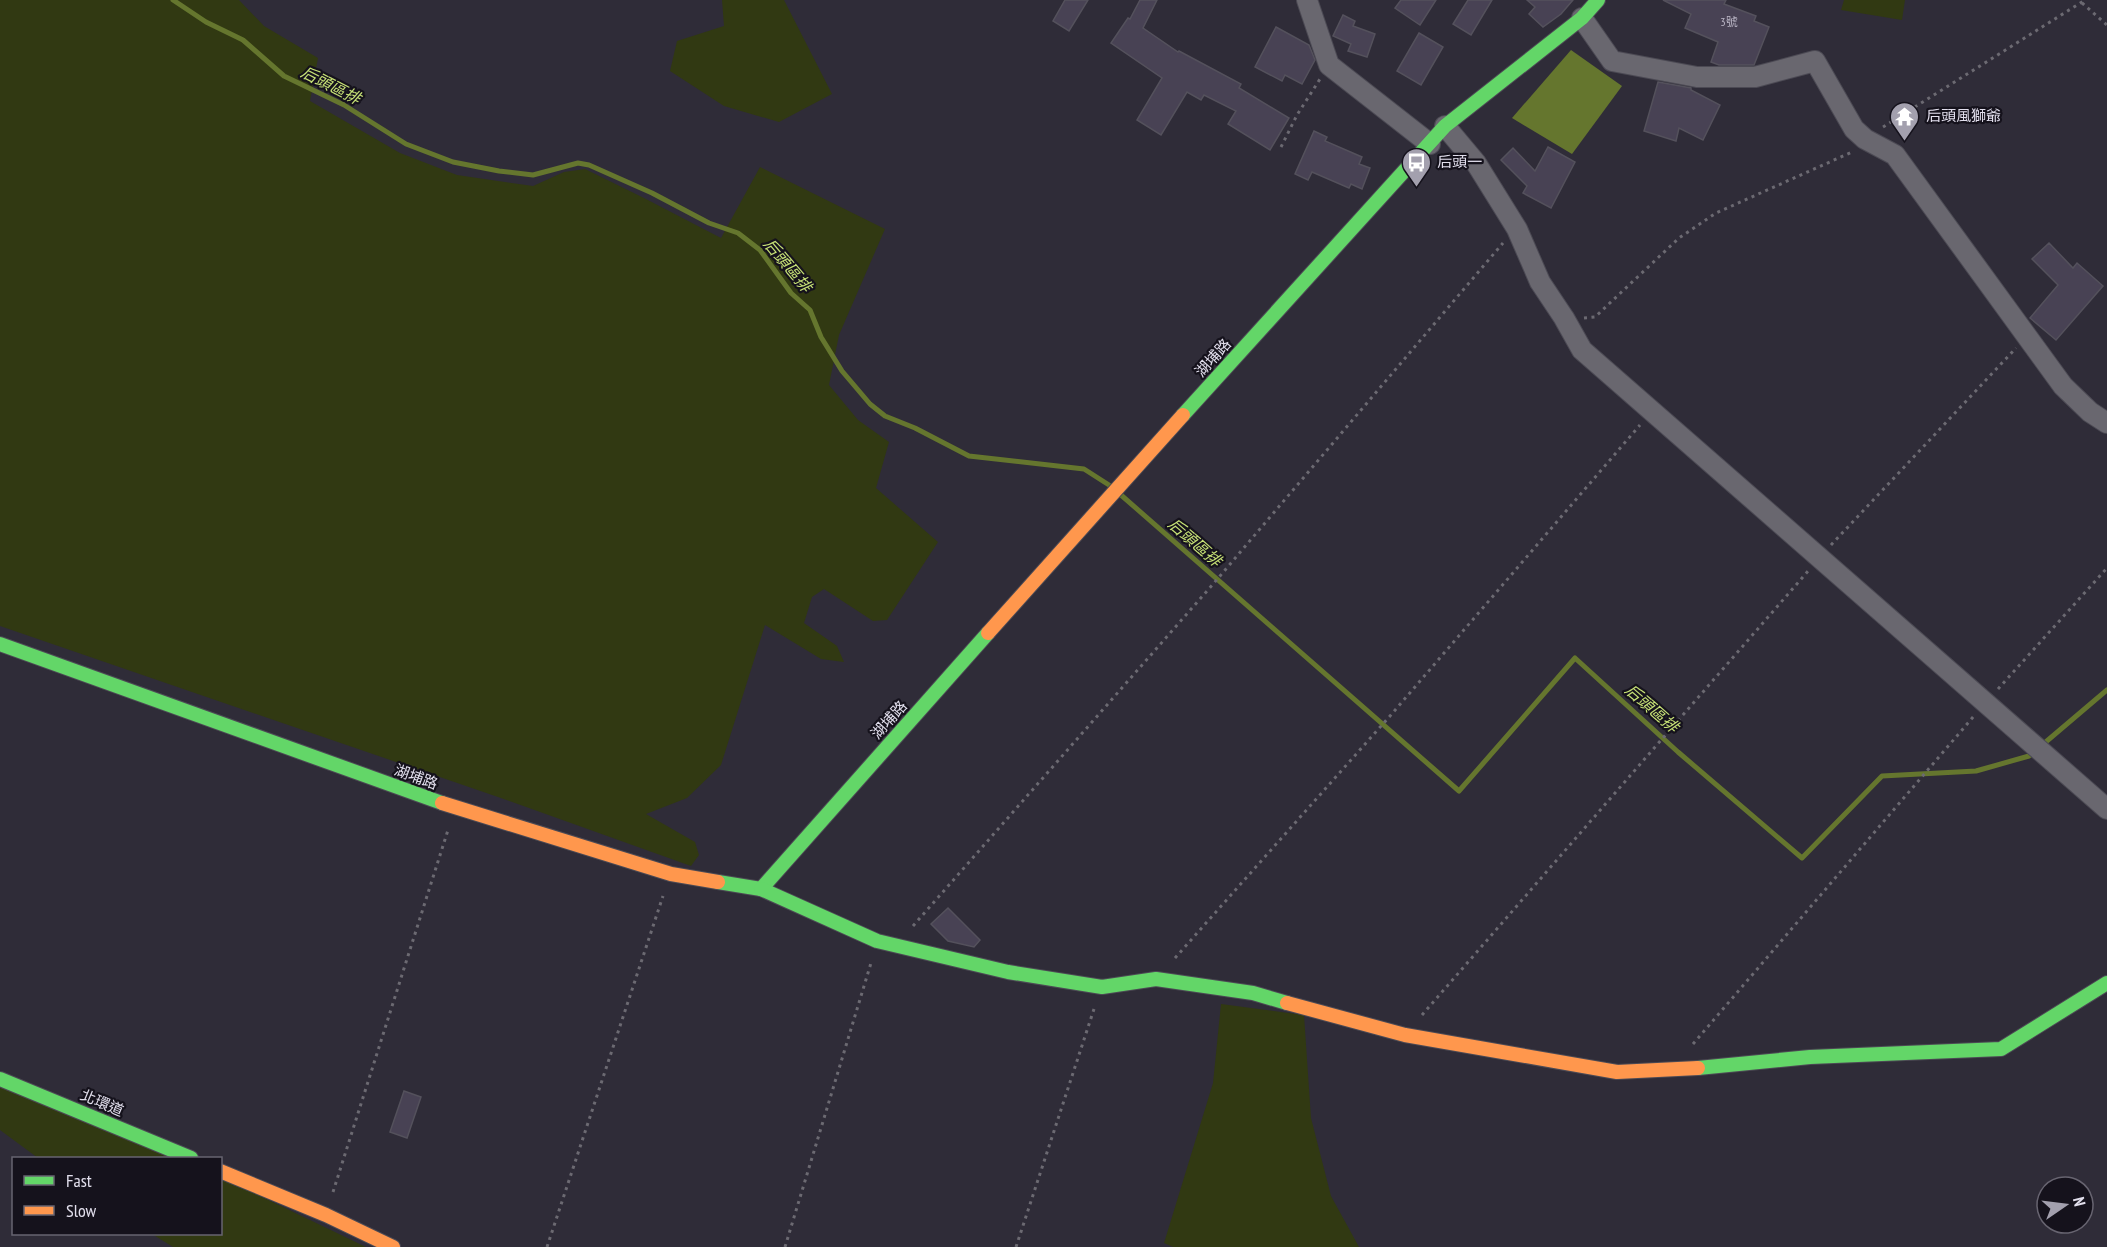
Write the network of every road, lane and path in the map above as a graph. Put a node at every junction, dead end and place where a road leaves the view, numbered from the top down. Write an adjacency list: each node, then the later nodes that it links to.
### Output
1 (1307, 0): 6 (street)
2 (1598, 0): 4 (main road, 湖埔路)
3 (2083, 1): 5 (path); 8 (path)
4 (1582, 18): 7 (main road, 湖埔路); 8 (street)
5 (2107, 25)
6 (1329, 65): 9 (street); 10 (path)
7 (1446, 126): 9 (main road, 湖埔路); 11 (street)
8 (1865, 139): 12 (path); 13 (street)
9 (1430, 144): 23 (main road, 湖埔路)
10 (1281, 147)
11 (1517, 229): 12 (street); 25 (path)
12 (1564, 318): 14 (street)
13 (2027, 337): 15 (street); 16 (path)
14 (1651, 412): 16 (street); 26 (path)
15 (2107, 423)
16 (1820, 557): 19 (street); 29 (path)
17 (2107, 567): 19 (path)
18 (0, 644): 20 (main road, 湖埔路)
19 (1985, 703): 21 (street); 30 (path)
20 (455, 808): 22 (main road, 湖埔路); 34 (path)
21 (2107, 809)
22 (670, 874): 23 (main road, 湖埔路); 36 (path)
23 (761, 889): 24 (main road)
24 (878, 941): 25 (main road); 37 (path)
25 (898, 944): 28 (main road)
26 (1156, 979): 28 (main road); 29 (main road)
27 (2107, 983): 30 (main road)
28 (1102, 987): 38 (path)
29 (1405, 1035): 30 (main road)
30 (1671, 1070)
31 (0, 1079): 32 (main road, 北環道)
32 (189, 1157)
33 (222, 1172): 34 (main road)
34 (326, 1215): 35 (main road)
35 (393, 1247)
36 (547, 1247)
37 (785, 1247)
38 (1016, 1247)

